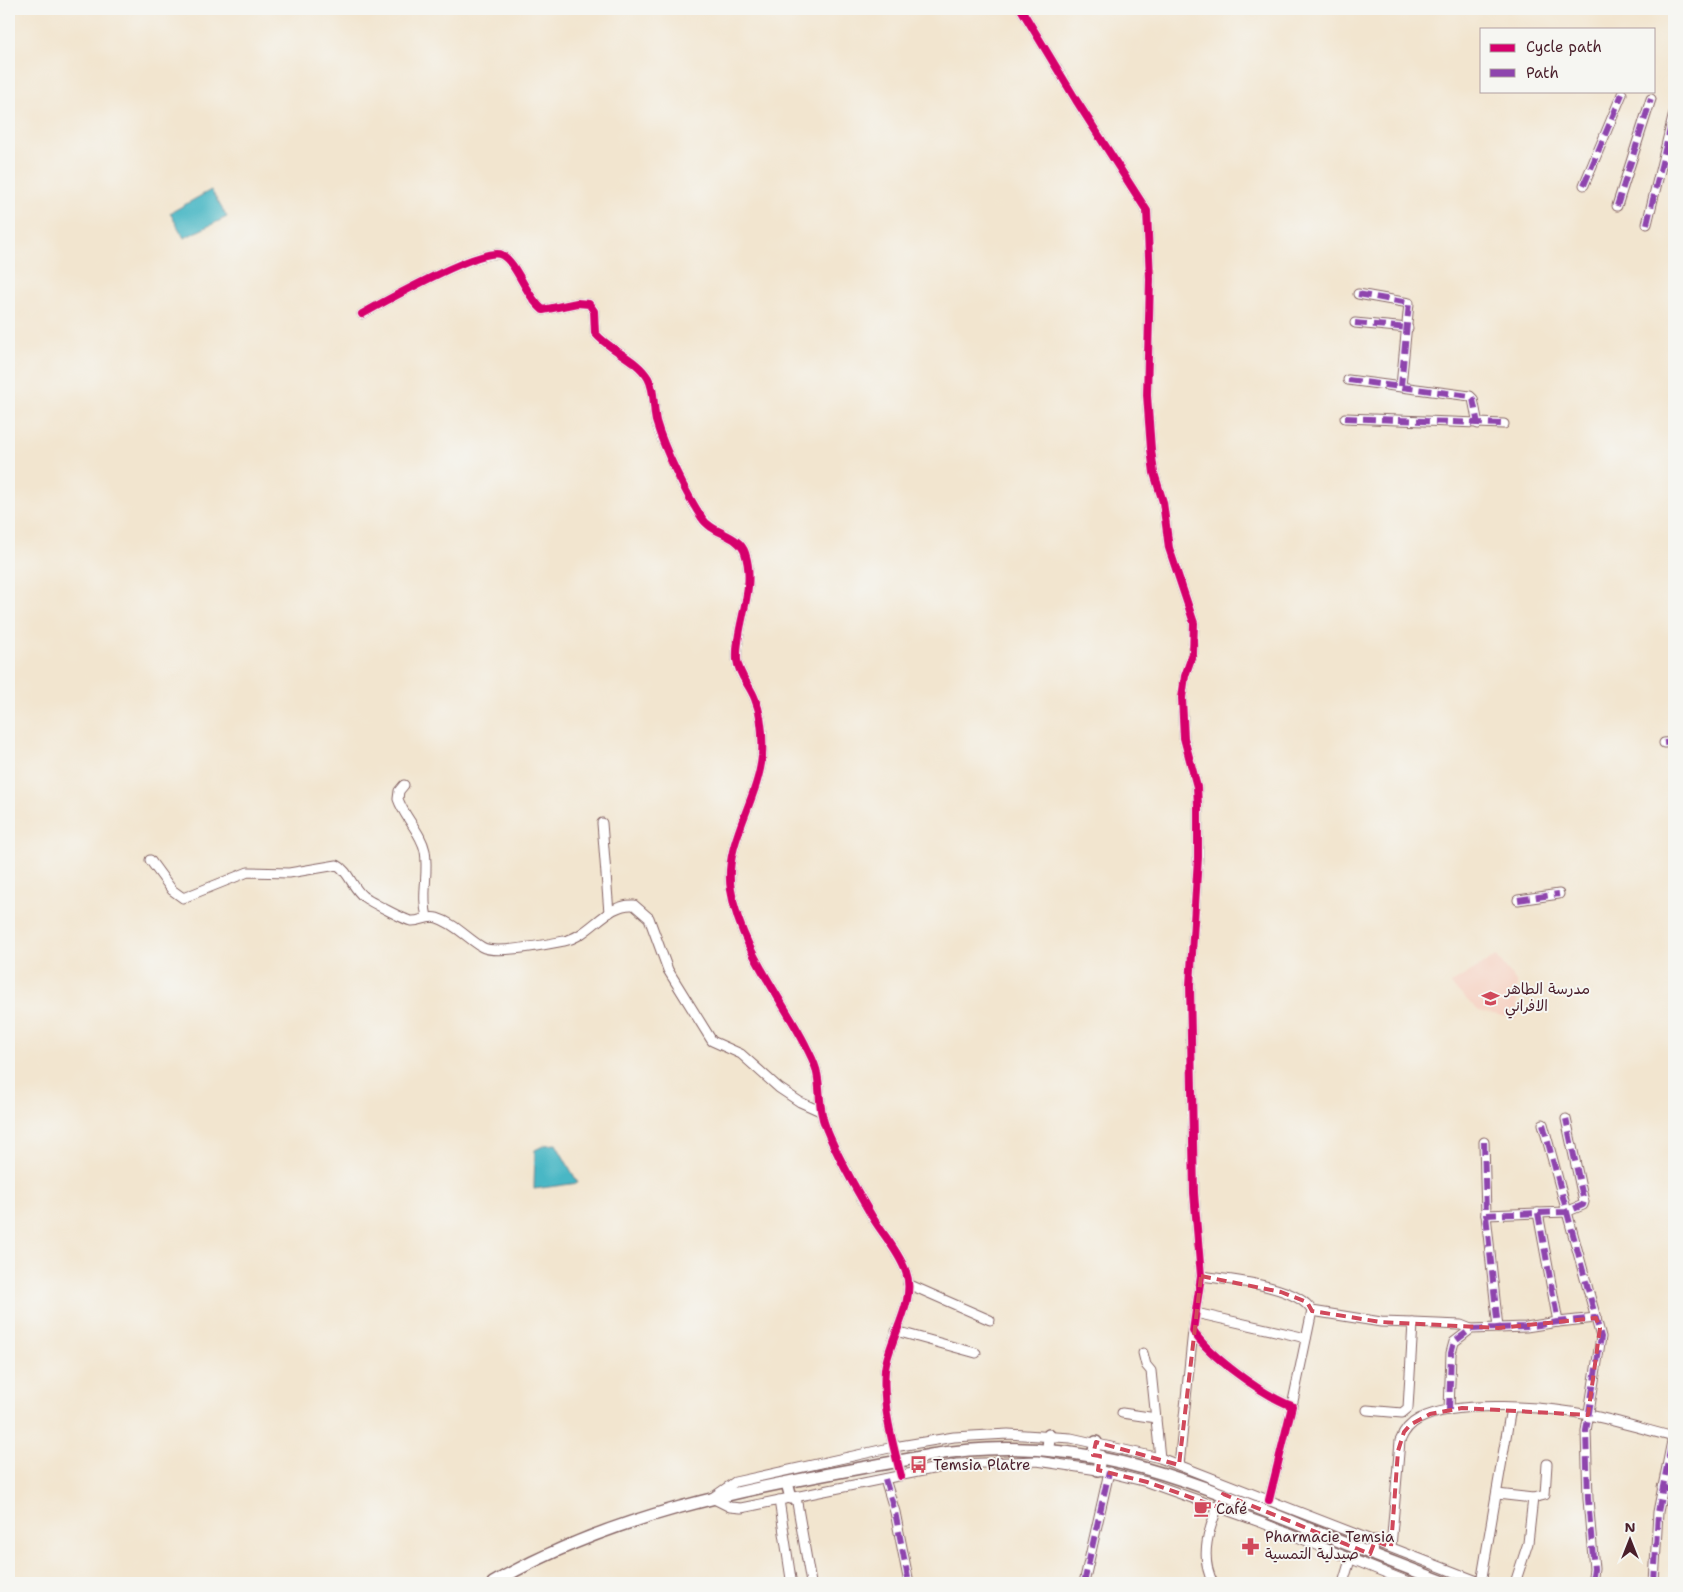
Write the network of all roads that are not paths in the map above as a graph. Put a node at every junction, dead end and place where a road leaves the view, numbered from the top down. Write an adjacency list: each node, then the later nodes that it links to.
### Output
1 (1021, 9): 33 (street)
2 (1622, 94): 5 (street)
3 (1651, 99): 6 (street)
4 (1674, 113): 7 (street)
5 (1584, 185)
6 (1617, 206)
7 (1647, 224)
8 (1358, 294): 11 (street)
9 (362, 314): 26 (street)
10 (1355, 323): 11 (street)
11 (1408, 328): 13 (street)
12 (1348, 380): 13 (street)
13 (1401, 386): 15 (street)
14 (1345, 418): 15 (street)
15 (1478, 424): 16 (street)
16 (1504, 424)
17 (1664, 742): 18 (street)
18 (1674, 742)
19 (404, 785): 25 (street)
20 (602, 823): 24 (street)
21 (150, 860): 25 (street)
22 (1559, 894): 23 (street)
23 (1518, 900)
24 (609, 913): 25 (street); 26 (street)
25 (428, 917)
26 (820, 1110): 34 (street)
27 (1566, 1119): 30 (street)
28 (1544, 1124): 30 (street)
29 (1484, 1142): 32 (street)
30 (1566, 1212): 31 (street); 37 (street)
31 (1538, 1213): 32 (street); 39 (street)
32 (1486, 1215): 41 (street)
33 (1201, 1276): 35 (street); 36 (street)
34 (908, 1284): 38 (street); 43 (street)
35 (1312, 1311): 40 (street); 45 (street)
36 (1196, 1313): 44 (street); 45 (street)
37 (1596, 1318): 39 (street); 53 (street)
38 (990, 1320)
39 (1558, 1322): 41 (street)
40 (1413, 1324): 42 (street); 50 (street)
41 (1498, 1328): 42 (street)
42 (1471, 1329): 51 (street)
43 (896, 1331): 46 (street); 58 (street)
44 (1193, 1331): 48 (street); 63 (street)
45 (1306, 1338): 48 (street)
46 (976, 1353)
47 (1143, 1353): 54 (street)
48 (1292, 1406): 77 (street)
49 (1511, 1408): 51 (street); 53 (street); 72 (street)
50 (1368, 1410)
51 (1449, 1410): 80 (street)
52 (1122, 1412): 54 (street)
53 (1588, 1415): 56 (street); 95 (street)
54 (1156, 1418): 61 (street)
55 (1049, 1436): 57 (street); 58 (street); 59 (main road)
56 (1673, 1436): 69 (street)
57 (1096, 1442): 60 (main road); 61 (street)
58 (894, 1447): 62 (street); 74 (street)
59 (1048, 1450): 60 (main road); 62 (main road)
60 (1097, 1456): 65 (main road); 70 (main road)
61 (1160, 1458): 63 (street)
62 (897, 1462): 66 (street); 68 (main road)
63 (1179, 1464): 70 (street)
64 (1547, 1464): 75 (street)
65 (1103, 1471): 66 (street); 78 (street); 88 (street)
66 (901, 1476): 67 (street)
67 (885, 1479): 73 (street); 87 (street)
68 (787, 1483): 73 (main road); 74 (main road)
69 (1662, 1487): 71 (street); 96 (street)
70 (1225, 1489): 77 (main road); 78 (street)
71 (1674, 1492)
72 (1497, 1494): 75 (street); 93 (street)
73 (794, 1497): 76 (street); 86 (street)
74 (712, 1498): 76 (street); 85 (main road)
75 (1533, 1498): 94 (street)
76 (779, 1500): 83 (street)
77 (1267, 1505): 79 (street); 81 (main road)
78 (1218, 1507): 82 (street); 89 (street)
79 (1375, 1541): 80 (street); 81 (main road)
80 (1391, 1547): 93 (street)
81 (1370, 1554): 84 (main road)
82 (1350, 1560): 90 (street); 91 (street)
83 (791, 1579)
84 (1434, 1581): 92 (main road)
85 (493, 1583)
86 (811, 1583)
87 (909, 1583)
88 (1084, 1583)
89 (1213, 1583)
90 (1343, 1583)
91 (1411, 1583)
92 (1446, 1583)
93 (1481, 1583)
94 (1515, 1583)
95 (1592, 1583)
96 (1654, 1583)

